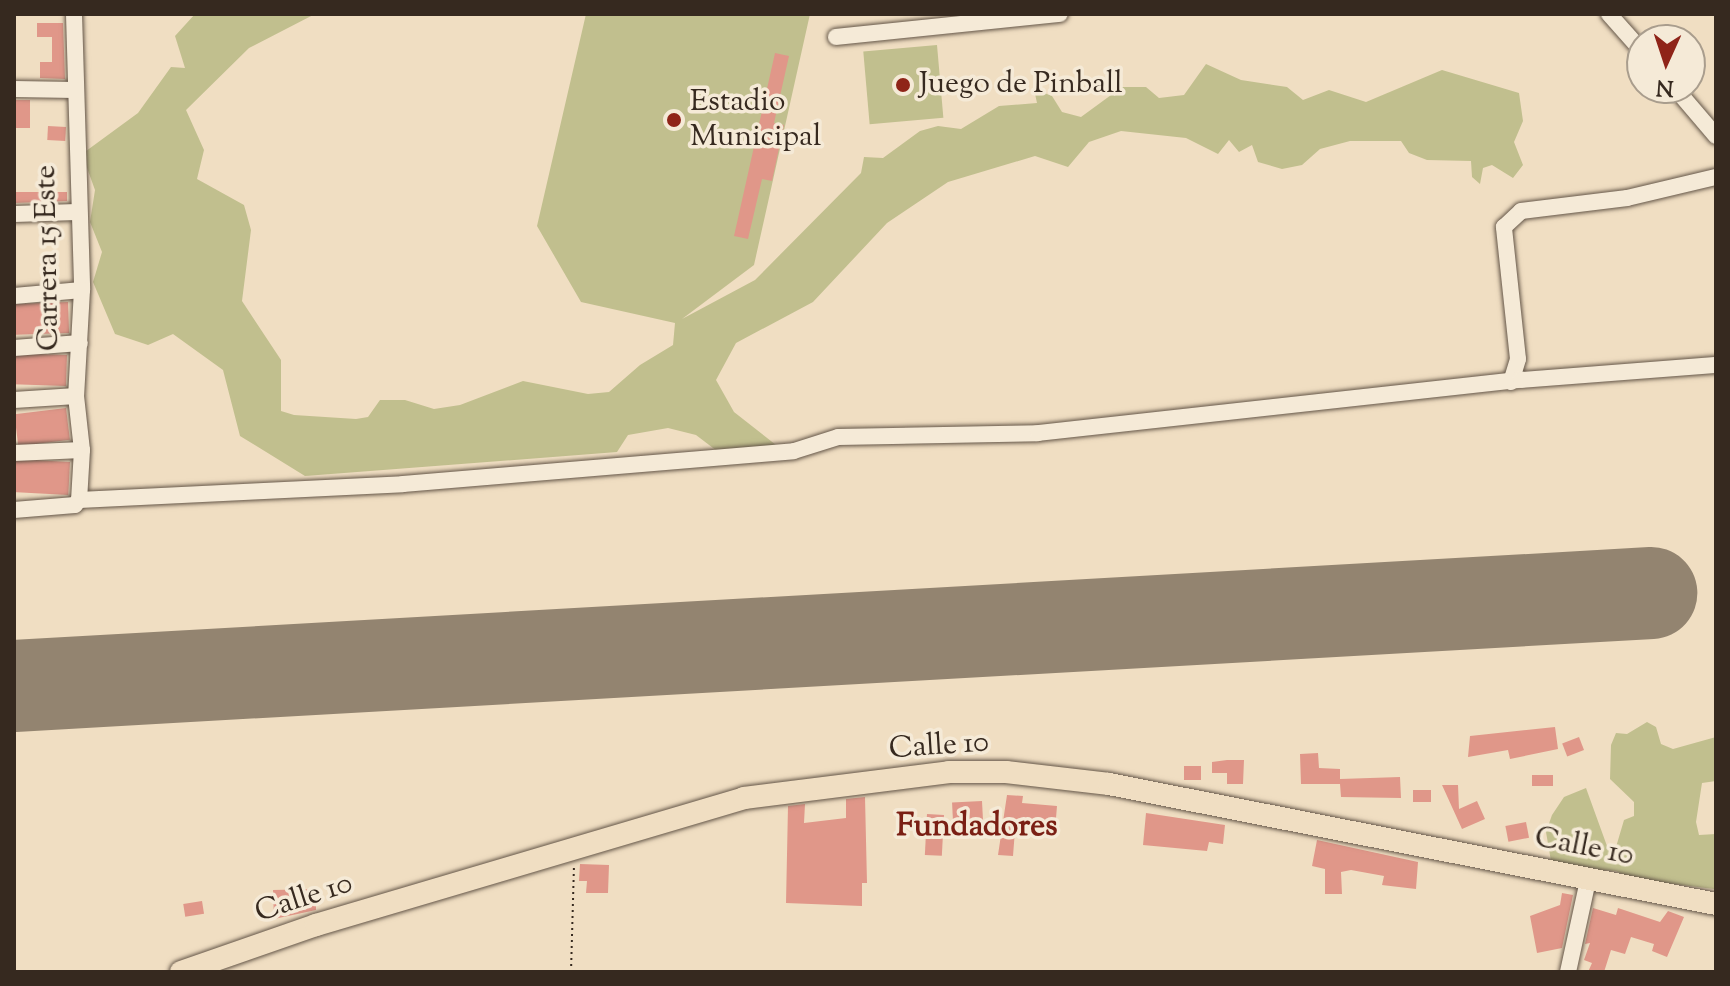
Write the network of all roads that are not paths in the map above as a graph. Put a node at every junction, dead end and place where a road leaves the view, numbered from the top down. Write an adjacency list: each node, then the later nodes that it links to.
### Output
1 (74, 14): 7 (street, Carrera 15 Este)
2 (1060, 14): 5 (street)
3 (1609, 14): 4 (street)
4 (1626, 33)
5 (836, 37)
6 (14, 89): 7 (street)
7 (75, 90): 11 (street, Carrera 15 Este)
8 (1689, 104): 9 (street)
9 (1716, 136)
10 (1716, 177): 18 (street)
11 (77, 212): 12 (street); 13 (street, Carrera 15 Este)
12 (14, 214)
13 (82, 290): 14 (street); 15 (street, Carrera 15 Este)
14 (14, 296)
15 (80, 343): 16 (street); 19 (street, Carrera 15 Este)
16 (14, 348)
17 (1716, 365): 18 (street)
18 (1511, 382): 23 (street)
19 (76, 396): 20 (street); 21 (street, Carrera 15 Este)
20 (14, 400)
21 (82, 450): 22 (street); 23 (street, Carrera 15 Este)
22 (14, 453)
23 (79, 500): 24 (street)
24 (14, 510)
25 (1588, 880): 26 (main road, Calle 10); 27 (main road, Calle 10); 28 (street)
26 (1716, 904)
27 (181, 972)
28 (1568, 972)

